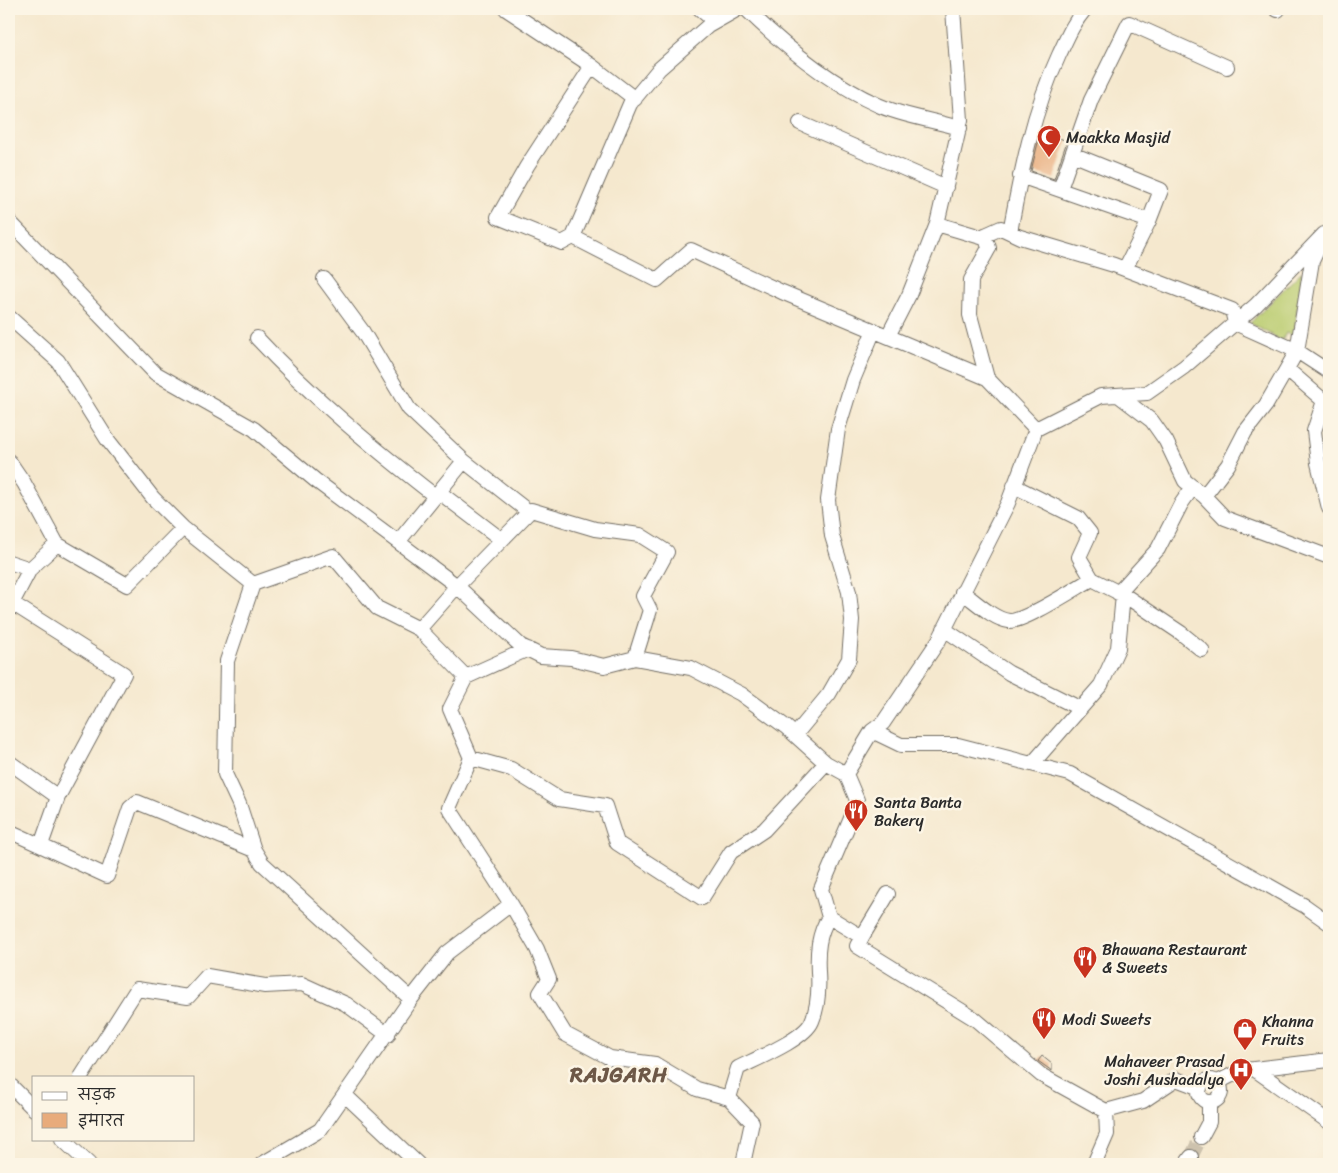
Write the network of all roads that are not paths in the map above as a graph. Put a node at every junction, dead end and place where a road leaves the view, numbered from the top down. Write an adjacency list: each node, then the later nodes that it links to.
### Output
1 (507, 9): 8 (street)
2 (700, 9): 7 (street)
3 (738, 9): 7 (street)
4 (746, 9): 12 (street)
5 (953, 9): 12 (street)
6 (1085, 9): 14 (street)
7 (715, 22): 10 (street)
8 (592, 66): 10 (street); 23 (street)
9 (1228, 67): 13 (street)
10 (635, 99): 23 (street)
11 (800, 123): 15 (street)
12 (960, 128): 15 (street)
13 (1072, 154): 16 (street); 18 (street)
14 (1020, 176): 16 (street); 21 (street)
15 (946, 187): 19 (street)
16 (1060, 189): 18 (street)
17 (9, 221): 47 (street)
18 (1149, 221): 24 (street)
19 (937, 224): 22 (street); 29 (street)
20 (1327, 231): 27 (street); 31 (street)
21 (1010, 232): 22 (street); 24 (street)
22 (985, 235): 34 (street)
23 (573, 236): 28 (street)
24 (1125, 269): 27 (street)
25 (324, 280): 38 (street)
26 (9, 317): 45 (street)
27 (1236, 323): 31 (street); 35 (street)
28 (874, 330): 29 (street); 66 (street)
29 (888, 336): 34 (street)
30 (257, 338): 41 (street)
31 (1297, 350): 32 (street); 33 (street)
32 (1287, 369): 42 (street); 43 (street)
33 (1329, 372)
34 (987, 378): 36 (street)
35 (1118, 395): 36 (street); 40 (street)
36 (1036, 429): 39 (street)
37 (9, 461): 48 (street)
38 (464, 462): 41 (street); 44 (street)
39 (1014, 486): 52 (street); 55 (street)
40 (1193, 487): 42 (street); 56 (street)
41 (437, 494): 46 (street); 47 (street)
42 (1204, 496): 49 (street)
43 (1329, 508)
44 (529, 512): 46 (street); 62 (street)
45 (183, 528): 48 (street); 53 (street)
46 (502, 540): 54 (street)
47 (398, 542): 54 (street)
48 (57, 544): 51 (street)
49 (1327, 552)
50 (9, 562): 51 (street)
51 (30, 569): 57 (street)
52 (1092, 579): 55 (street); 56 (street)
53 (253, 584): 58 (street); 75 (street)
54 (457, 586): 58 (street); 60 (street)
55 (962, 592): 59 (street)
56 (1120, 594): 61 (street); 64 (street)
57 (10, 606): 72 (street)
58 (419, 629): 63 (street)
59 (944, 629): 64 (street); 65 (street)
60 (528, 649): 62 (street); 63 (street)
61 (1202, 650)
62 (635, 658): 66 (street)
63 (466, 677): 67 (street)
64 (1079, 708): 70 (street)
65 (872, 731): 70 (street); 71 (street)
66 (795, 735): 69 (street)
67 (471, 758): 69 (street); 77 (street)
68 (9, 762): 72 (street)
69 (826, 762): 71 (street)
70 (1032, 764): 79 (street)
71 (846, 774): 78 (street)
72 (58, 797): 74 (street)
73 (9, 831): 74 (street)
74 (41, 846): 75 (street)
75 (254, 850): 81 (street)
76 (888, 894): 80 (street)
77 (511, 904): 81 (street); 90 (street)
78 (829, 917): 80 (street); 90 (street)
79 (1329, 923)
80 (862, 937): 93 (street)
81 (412, 999): 82 (street)
82 (388, 1035): 85 (street); 89 (street)
83 (1329, 1060): 84 (street)
84 (1254, 1069): 86 (street); 94 (street)
85 (82, 1076)
86 (1218, 1082): 88 (street); 91 (street)
87 (9, 1084): 92 (street)
88 (1200, 1088): 91 (street); 93 (street)
89 (344, 1095): 98 (street); 99 (street)
90 (729, 1098): 100 (street)
91 (1209, 1102): 95 (street)
92 (32, 1107)
93 (1106, 1111): 101 (street)
94 (1329, 1122)
95 (1201, 1137)
96 (63, 1140): 97 (street)
97 (89, 1164)
98 (262, 1164)
99 (418, 1164)
100 (743, 1164)
101 (1094, 1164)

